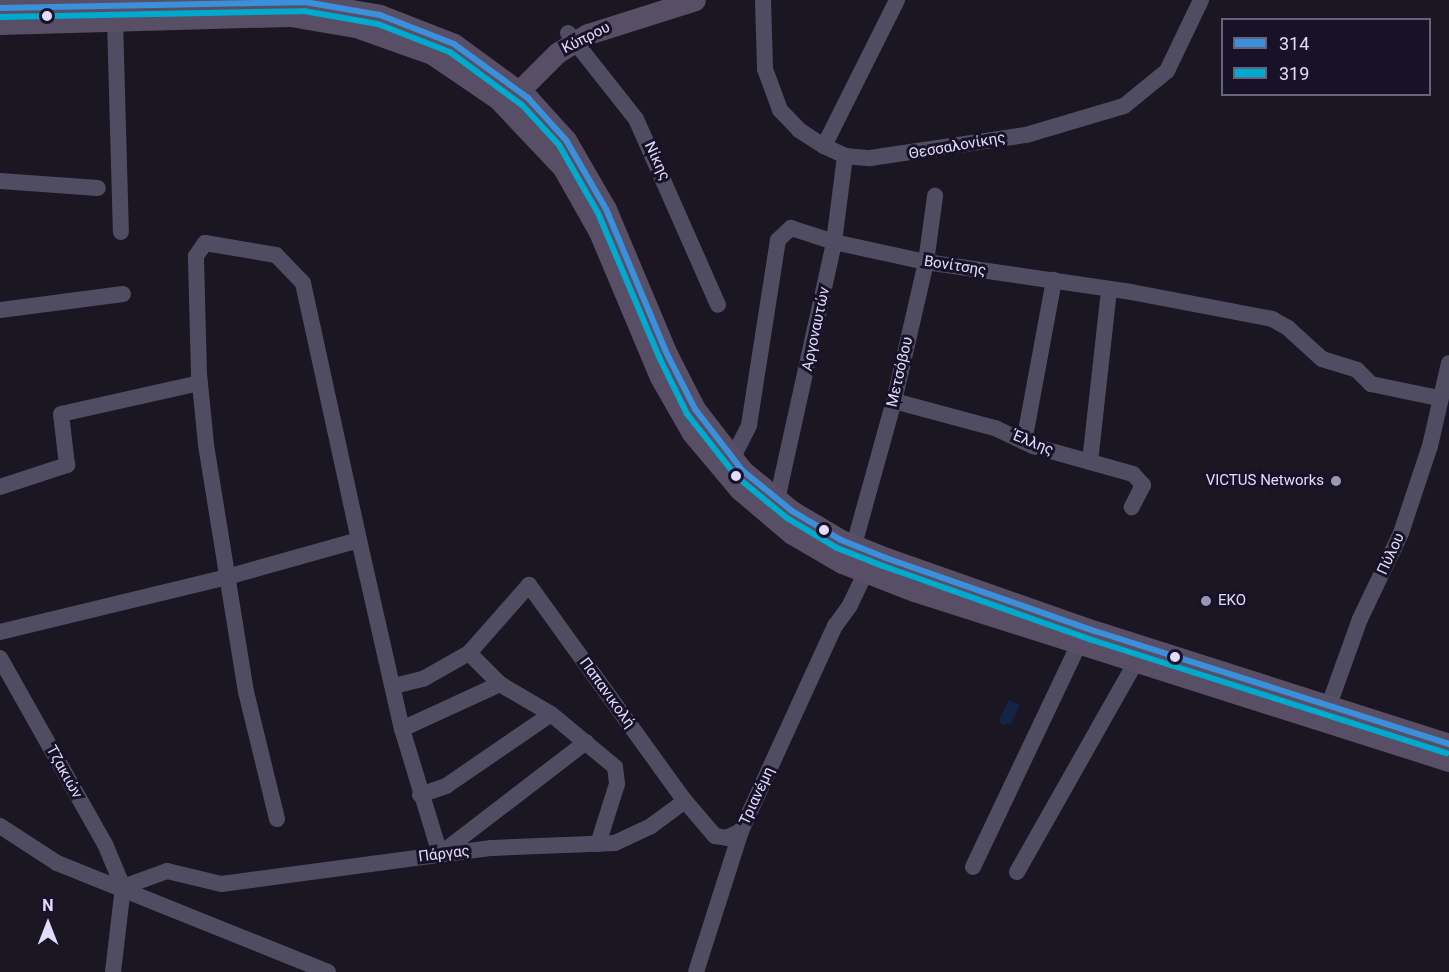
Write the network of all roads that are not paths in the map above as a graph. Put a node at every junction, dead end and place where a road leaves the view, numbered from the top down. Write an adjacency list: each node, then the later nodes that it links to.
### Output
1 (652, 0): 8 (main road, Κύπρου)
2 (695, 0): 8 (main road, Κύπρου)
3 (763, 0): 10 (street, Θεσσαλονίκης)
4 (897, 0): 10 (street)
5 (1201, 0): 11 (street, Θεσσαλονίκης)
6 (2, 10): 7 (main road); 9 (main road)
7 (115, 21): 9 (main road); 15 (street)
8 (572, 36): 9 (main road, Κύπρου); 21 (street, Νίκης)
9 (509, 90): 28 (main road); 34 (main road)
10 (824, 146): 11 (street, Θεσσαλονίκης)
11 (845, 156): 16 (street, Αργοναυτών)
12 (0, 182): 13 (street)
13 (98, 188)
14 (935, 196): 17 (street, Μετσόβου)
15 (122, 232)
16 (834, 242): 17 (street, Βονίτσης); 28 (street, Βονίτσης); 31 (street, Αργοναυτών)
17 (926, 262): 18 (street, Βονίτσης); 26 (street, Μετσόβου)
18 (1054, 280): 19 (street, Βονίτσης); 27 (street)
19 (1109, 289): 25 (street, Βονίτσης); 29 (street)
20 (123, 294): 22 (street)
21 (718, 305)
22 (0, 310)
23 (1449, 363): 25 (street, Πύλου)
24 (200, 383): 30 (street); 33 (street); 35 (street)
25 (1438, 398): 43 (street, Πύλου)
26 (894, 401): 27 (street, Έλλης); 34 (street, Μετσόβου)
27 (1024, 442): 29 (street, Έλλης)
28 (732, 459): 31 (main road)
29 (1090, 462): 32 (street, Έλλης)
30 (0, 487)
31 (777, 500): 34 (main road)
32 (1132, 507)
33 (359, 540): 35 (street); 42 (street)
34 (862, 558): 37 (main road); 43 (main road); 53 (street, Τριανέμη)
35 (227, 577): 36 (street); 51 (street)
36 (0, 632)
37 (1080, 642): 40 (main road); 56 (street)
38 (469, 653): 41 (street); 42 (street); 50 (street, Παπανικολή)
39 (0, 658): 58 (street, Τζακιών)
40 (1137, 660): 48 (main road); 57 (street)
41 (500, 684): 44 (street); 45 (street)
42 (394, 686): 45 (street)
43 (1329, 705): 47 (main road)
44 (551, 714): 46 (street); 49 (street)
45 (402, 729): 49 (street)
46 (586, 742): 54 (street); 55 (street)
47 (1449, 744)
48 (1449, 760)
49 (420, 795): 55 (street)
50 (684, 801): 53 (street); 54 (street, Πάργας)
51 (277, 819)
52 (0, 826): 58 (street)
53 (741, 831): 61 (street, Τριανέμη)
54 (598, 844): 55 (street, Πάργας)
55 (440, 854): 58 (street, Πάργας)
56 (973, 867)
57 (1017, 872)
58 (123, 887): 59 (street); 60 (street)
59 (113, 972)
60 (328, 972)
61 (696, 972)

